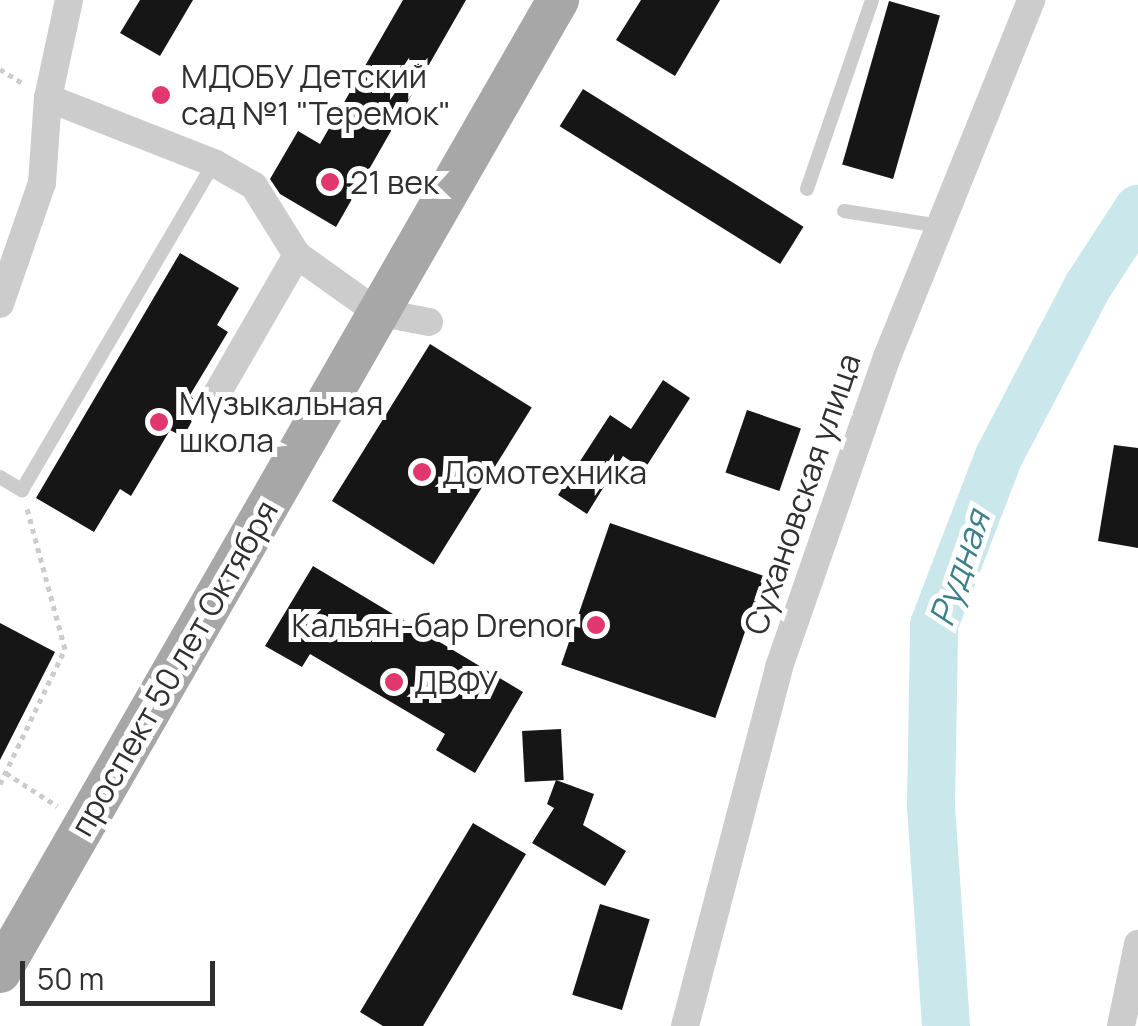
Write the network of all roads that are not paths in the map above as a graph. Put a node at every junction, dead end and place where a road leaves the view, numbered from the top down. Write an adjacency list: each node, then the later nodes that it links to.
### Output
1 (69, 0): 5 (street)
2 (558, 0): 12 (main road, проспект 50 лет Октября)
3 (872, 0): 7 (lane)
4 (1032, 0): 9 (street, Сухановская улица)
5 (48, 98): 6 (street); 11 (street)
6 (214, 163): 10 (street); 15 (lane)
7 (807, 188)
8 (844, 211): 9 (lane)
9 (940, 226): 18 (street, Сухановская улица)
10 (297, 254): 12 (street); 14 (street)
11 (0, 304)
12 (377, 312): 13 (street); 17 (main road, проспект 50 лет Октября)
13 (429, 322)
14 (215, 397)
15 (0, 478)
16 (1138, 944): 19 (street)
17 (0, 972)
18 (684, 1026)
19 (1121, 1026)

